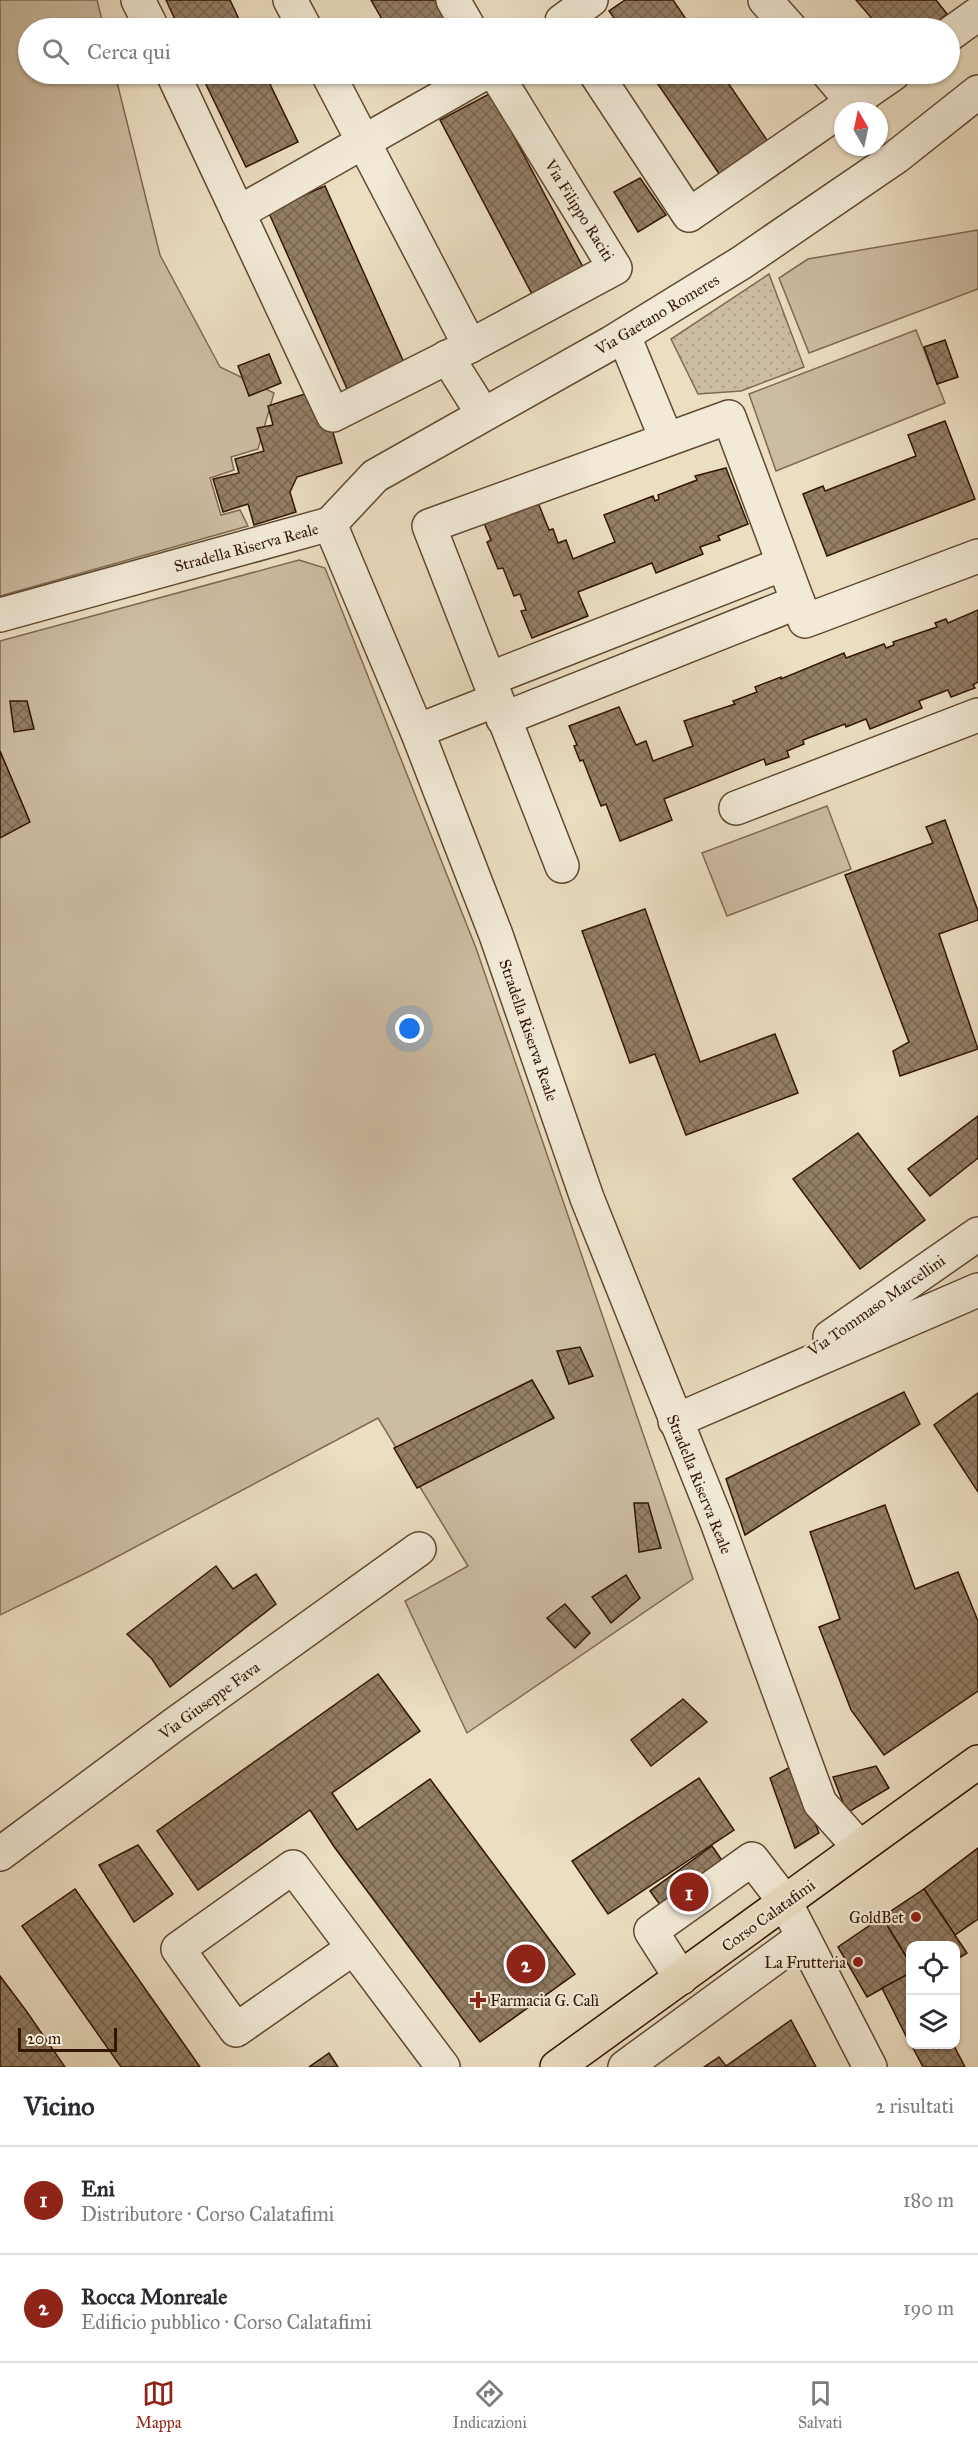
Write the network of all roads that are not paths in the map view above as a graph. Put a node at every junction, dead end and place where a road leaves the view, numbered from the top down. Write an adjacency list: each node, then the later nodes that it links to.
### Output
1 (138, 0): 8 (street)
2 (290, 0): 9 (street)
3 (453, 0): 10 (street)
4 (591, 0): 7 (street)
5 (765, 0): 11 (street)
6 (978, 14): 12 (street)
7 (559, 17)
8 (147, 18)
9 (300, 18)
10 (463, 18)
11 (781, 18)
12 (960, 27)
13 (178, 84): 27 (street, Via Filippo Raciti)
14 (333, 84): 24 (street)
15 (466, 84): 24 (street)
16 (502, 84): 29 (street, Via Filippo Raciti)
17 (603, 84): 23 (street)
18 (838, 84): 21 (street)
19 (882, 84): 22 (street)
20 (978, 92): 25 (street, Via Gaetano Romeres)
21 (854, 102)
22 (862, 102)
23 (834, 121)
24 (364, 142): 27 (street); 29 (street)
25 (888, 146)
26 (875, 156): 28 (street, Via Gaetano Romeres)
27 (238, 213): 29 (street, Via Filippo Raciti)
28 (624, 336): 30 (street, Via Gaetano Romeres); 31 (street)
29 (458, 352): 30 (street)
30 (483, 414): 32 (street, Via Gaetano Romeres)
31 (666, 438): 34 (street); 37 (street)
32 (330, 524): 36 (street, Stradella Riserva Reale); 39 (street, Stradella Riserva Reale)
33 (978, 556): 35 (street)
34 (783, 564): 35 (street); 37 (street)
35 (798, 602): 37 (street)
36 (0, 615)
37 (496, 699): 39 (street); 41 (street)
38 (978, 715): 40 (street)
39 (417, 731): 45 (street, Stradella Riserva Reale)
40 (736, 808)
41 (562, 866)
42 (978, 1234): 44 (street, Via Tommaso Marcellini)
43 (978, 1290): 44 (street, Via Tommaso Marcellini)
44 (774, 1376): 45 (street, Via Tommaso Marcellini)
45 (675, 1421): 48 (street, Stradella Riserva Reale)
46 (420, 1549): 49 (street, Via Giuseppe Fava)
47 (978, 1762): 48 (main road, Corso Calatafimi)
48 (859, 1847): 50 (main road, Corso Calatafimi)
49 (0, 1854)
50 (786, 1902): 51 (street); 53 (main road, Corso Calatafimi); 53 (street)
51 (803, 1937): 56 (street); 57 (street)
52 (352, 1949): 55 (street)
53 (681, 1978): 54 (main road, Corso Calatafimi)
54 (564, 2065)
55 (443, 2067)
56 (625, 2067)
57 (870, 2067)

